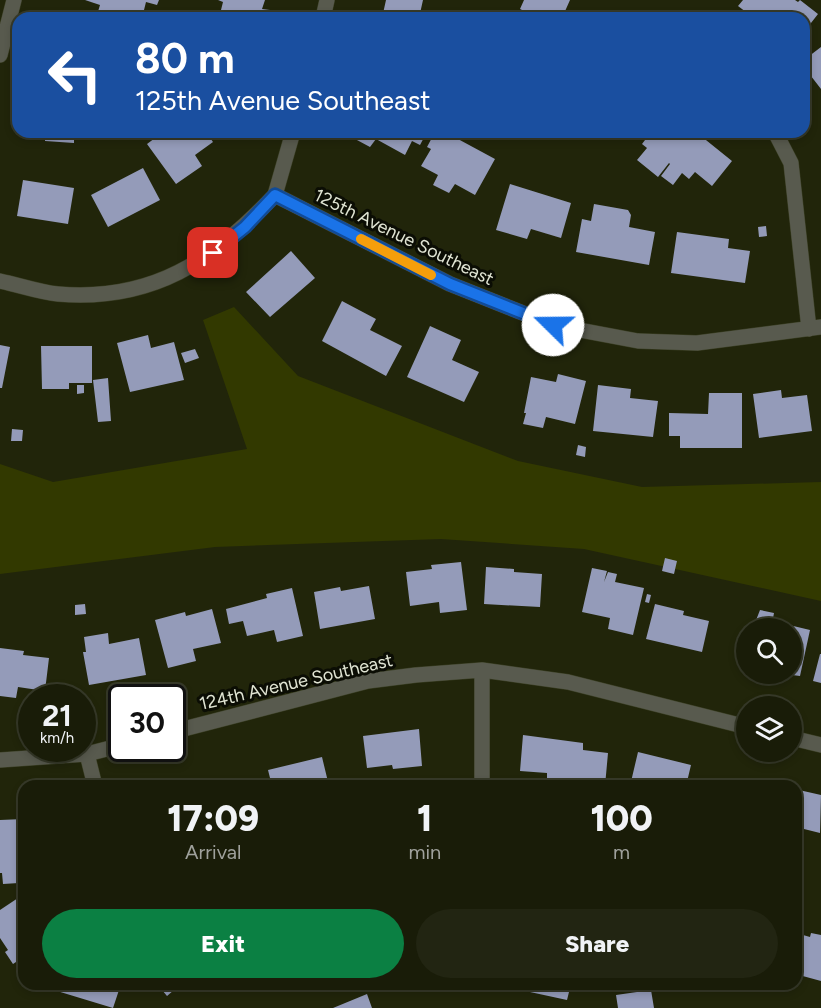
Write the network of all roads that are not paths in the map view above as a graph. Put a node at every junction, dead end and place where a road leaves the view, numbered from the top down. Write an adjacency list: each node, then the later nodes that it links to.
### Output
1 (14, 0): 2 (street)
2 (0, 55)
3 (291, 138): 5 (street)
4 (778, 138): 7 (street)
5 (275, 195): 6 (street); 7 (street, 125th Avenue Southeast)
6 (0, 281)
7 (815, 328)
8 (482, 670): 9 (street, 124th Avenue Southeast); 10 (street, 124th Avenue Southeast); 17 (street)
9 (736, 724)
10 (186, 728)
11 (802, 740): 12 (street)
12 (821, 745)
13 (18, 759): 14 (street)
14 (0, 760)
15 (89, 762): 16 (street)
16 (94, 780)
17 (482, 780)

